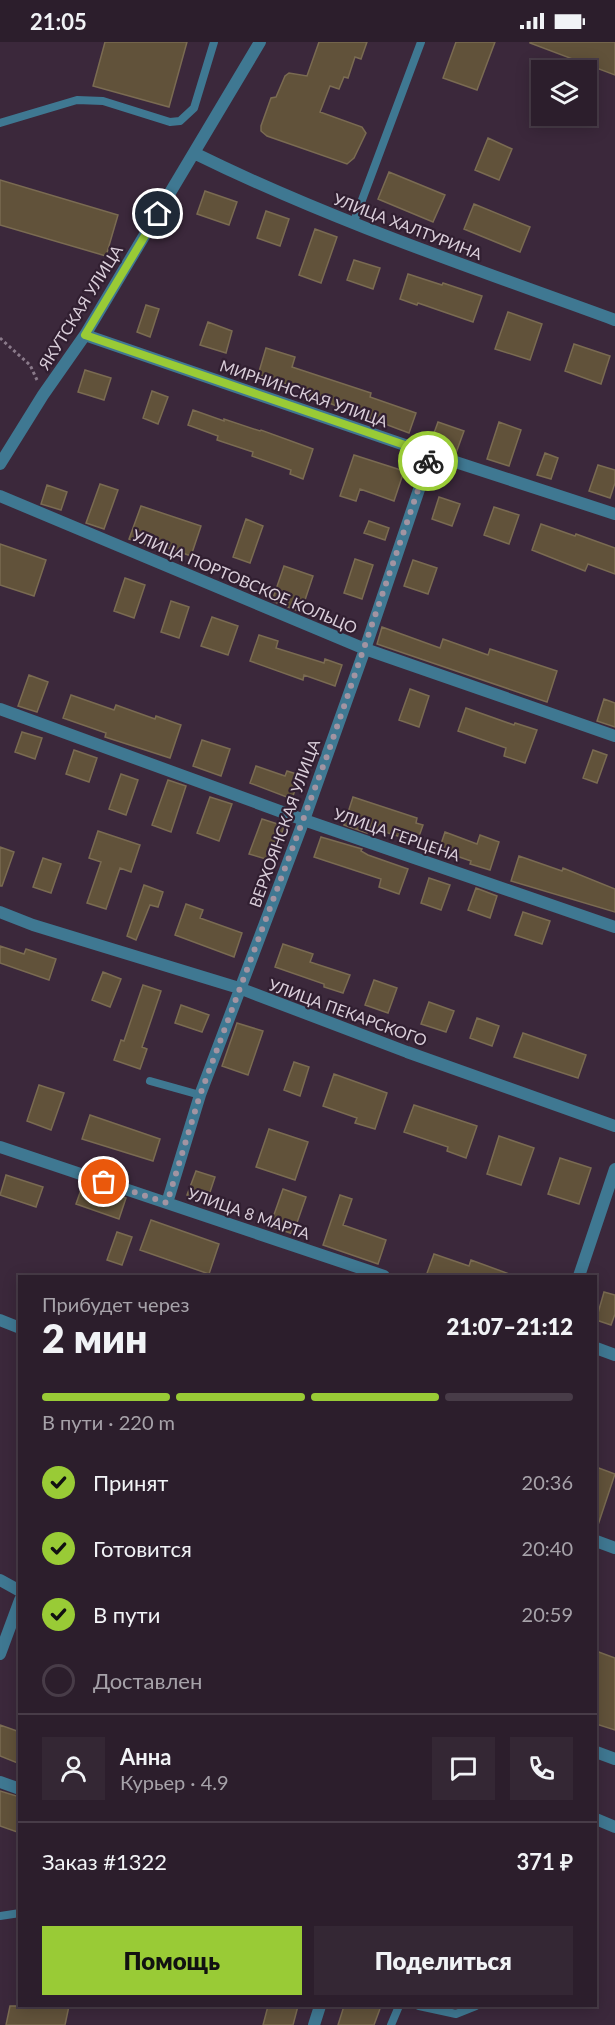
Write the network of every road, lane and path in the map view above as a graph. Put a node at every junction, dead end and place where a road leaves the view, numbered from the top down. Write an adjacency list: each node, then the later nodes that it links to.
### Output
1 (214, 42): 4 (lane)
2 (260, 42): 5 (street, ЯКУТСКАЯ УЛИЦА)
3 (421, 42): 6 (lane)
4 (0, 123)
5 (194, 153): 6 (street, УЛИЦА ХАЛТУРИНА); 8 (street, ЯКУТСКАЯ УЛИЦА)
6 (353, 224): 7 (street, УЛИЦА ХАЛТУРИНА)
7 (615, 320)
8 (85, 335): 10 (street, ЯКУТСКАЯ УЛИЦА); 11 (street, МИРНИНСКАЯ УЛИЦА)
9 (0, 338): 10 (path)
10 (43, 395): 12 (street, ЯКУТСКАЯ УЛИЦА)
11 (431, 454): 14 (street, МИРНИНСКАЯ УЛИЦА); 15 (street, ВЕРХОЯНСКАЯ УЛИЦА)
12 (0, 464)
13 (0, 496): 15 (street, УЛИЦА ПОРТОВСКОЕ КОЛЬЦО)
14 (615, 514)
15 (365, 649): 17 (street, УЛИЦА ПОРТОВСКОЕ КОЛЬЦО); 18 (street, ВЕРХОЯНСКАЯ УЛИЦА)
16 (0, 709): 18 (street, УЛИЦА ГЕРЦЕНА)
17 (615, 736)
18 (304, 820): 20 (street, УЛИЦА ГЕРЦЕНА); 21 (street, ВЕРХОЯНСКАЯ УЛИЦА)
19 (0, 912): 21 (street, УЛИЦА ПЕКАРСКОГО)
20 (615, 927)
21 (239, 988): 23 (street, ВЕРХОЯНСКАЯ УЛИЦА); 24 (street, УЛИЦА ПЕКАРСКОГО)
22 (150, 1081): 23 (lane)
23 (200, 1095): 27 (street, ВЕРХОЯНСКАЯ УЛИЦА)
24 (615, 1126)
25 (0, 1147): 27 (street, УЛИЦА 8 МАРТА)
26 (615, 1169): 29 (street)
27 (167, 1203): 28 (street, УЛИЦА 8 МАРТА)
28 (381, 1275)
29 (579, 1275)
30 (0, 1320): 31 (street)
31 (18, 1327)
32 (597, 1348): 33 (street)
33 (615, 1355)
34 (597, 1541): 35 (street)
35 (615, 1548)
36 (0, 1580): 37 (street)
37 (18, 1590)
38 (18, 1605): 39 (street)
39 (0, 1654)
40 (597, 1752): 41 (street)
41 (615, 1759)
42 (0, 1782): 43 (street)
43 (18, 1788)
44 (597, 1819): 45 (street)
45 (615, 1827)
46 (18, 1913): 47 (lane)
47 (0, 1917)
48 (320, 2007): 52 (street)
49 (399, 2007): 53 (lane)
50 (424, 2007): 51 (lane)
51 (474, 2007)
52 (314, 2025)
53 (391, 2025)

